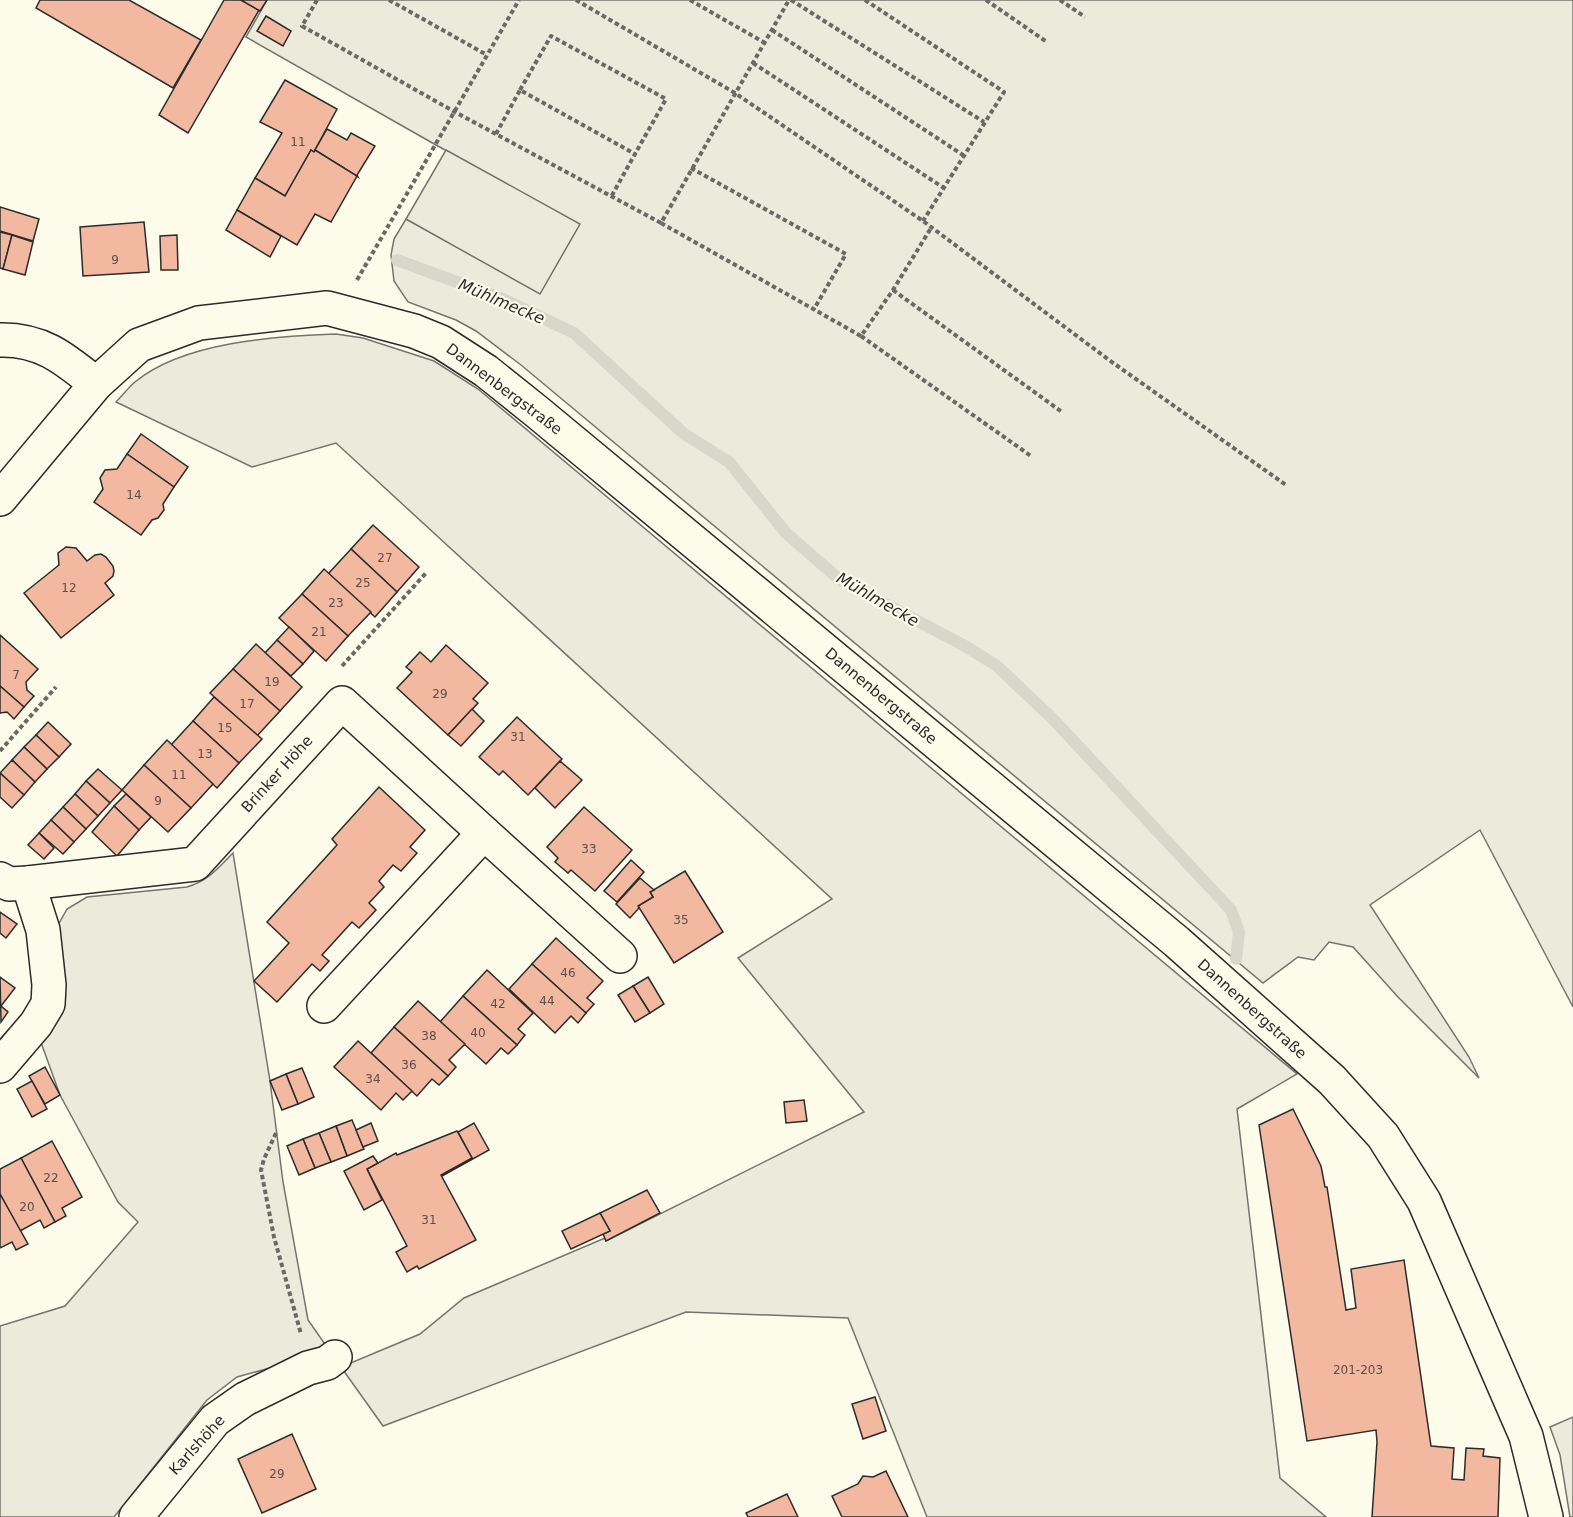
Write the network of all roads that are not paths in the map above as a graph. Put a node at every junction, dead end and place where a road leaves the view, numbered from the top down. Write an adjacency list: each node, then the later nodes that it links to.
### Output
1 (0, 340): 2 (street)
2 (96, 384): 3 (street, Dannenbergstraße); 11 (street, Dannenbergstraße)
3 (0, 499)
4 (484, 833): 5 (street, Brinker Höhe); 6 (street); 7 (street)
5 (14, 881): 8 (street, Brinker Höhe)
6 (620, 956)
7 (324, 1006)
8 (0, 1066)
9 (322, 1362): 10 (street, Karlshöhe)
10 (136, 1517)
11 (1546, 1517)

